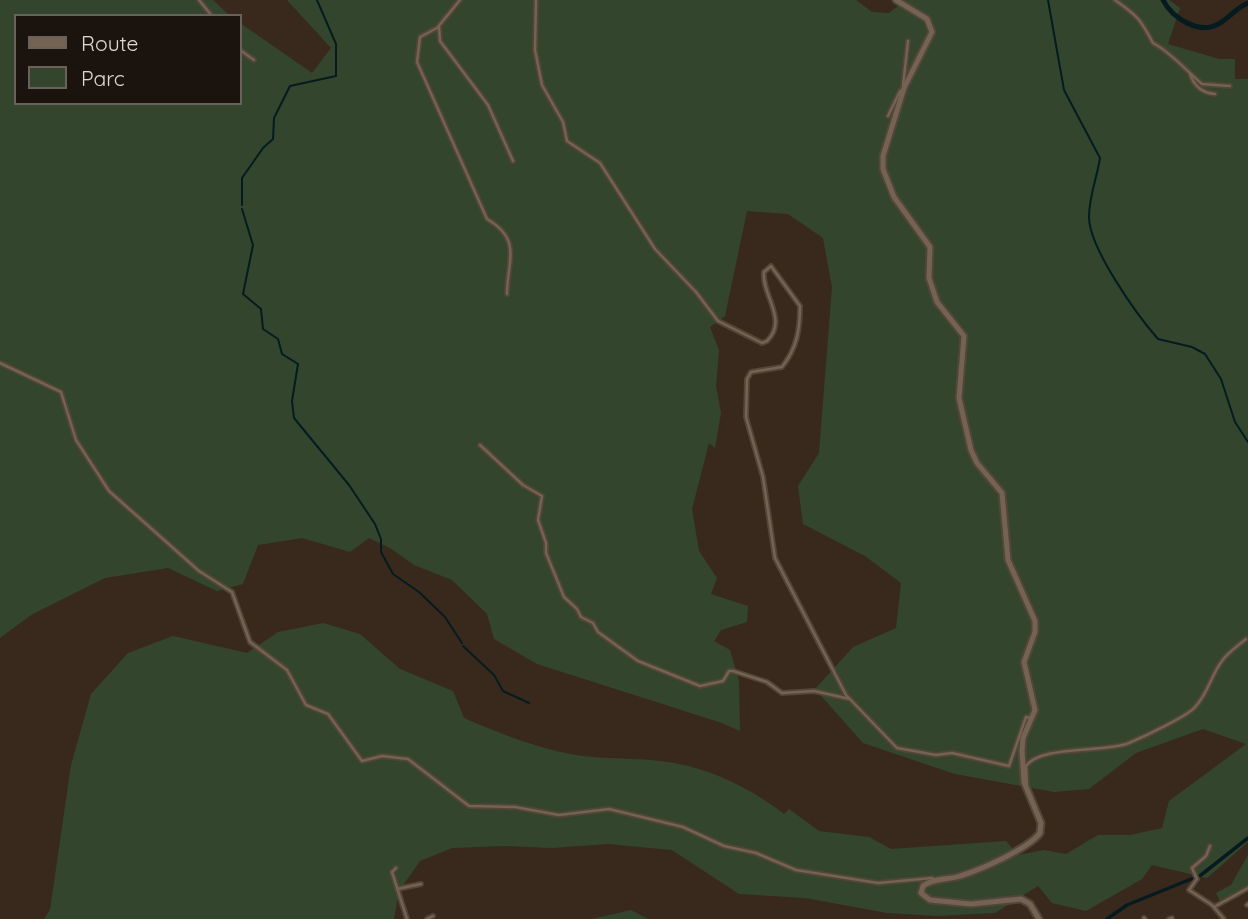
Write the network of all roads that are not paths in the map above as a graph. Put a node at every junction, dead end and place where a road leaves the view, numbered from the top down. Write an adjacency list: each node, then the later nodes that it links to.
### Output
1 (199, 0): 6 (street)
2 (460, 0): 7 (street)
3 (536, 0): 21 (street)
4 (896, 0): 13 (street)
5 (1115, 0): 11 (street)
6 (210, 14)
7 (439, 27): 16 (street); 17 (street)
8 (908, 41): 13 (street)
9 (242, 51): 10 (street)
10 (254, 60)
11 (1189, 70): 12 (street); 14 (street)
12 (1230, 86)
13 (904, 88): 15 (street); 22 (street)
14 (1215, 94)
15 (888, 116)
16 (513, 161)
17 (507, 294)
18 (0, 363): 26 (street)
19 (480, 445): 21 (street)
20 (1246, 639): 23 (street)
21 (850, 699): 22 (street)
22 (1033, 718): 23 (street)
23 (1027, 790): 27 (street)
24 (1210, 846): 32 (street)
25 (396, 868): 31 (street)
26 (918, 880): 27 (street); 29 (street)
27 (936, 880): 29 (street)
28 (421, 884): 31 (street)
29 (923, 886): 36 (street)
30 (1247, 888): 32 (street)
31 (397, 889): 34 (street)
32 (1214, 907): 37 (street)
33 (433, 916): 35 (street)
34 (407, 919)
35 (426, 919)
36 (1039, 919)
37 (1224, 919)

